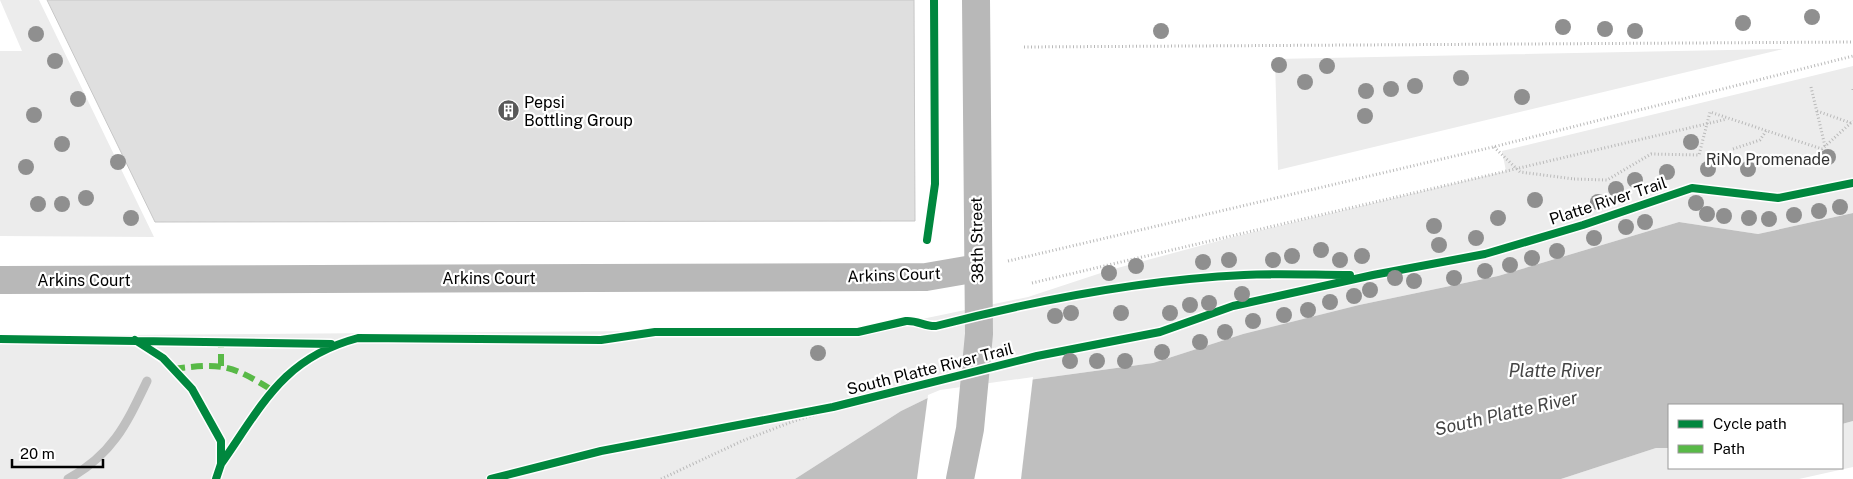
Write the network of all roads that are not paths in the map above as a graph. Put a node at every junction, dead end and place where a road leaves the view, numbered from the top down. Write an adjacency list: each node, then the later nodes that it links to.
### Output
1 (976, 0): 2 (street, 38th Street)
2 (978, 268): 3 (street, Arkins Court); 4 (street, 38th Street)
3 (0, 280)
4 (960, 479)

